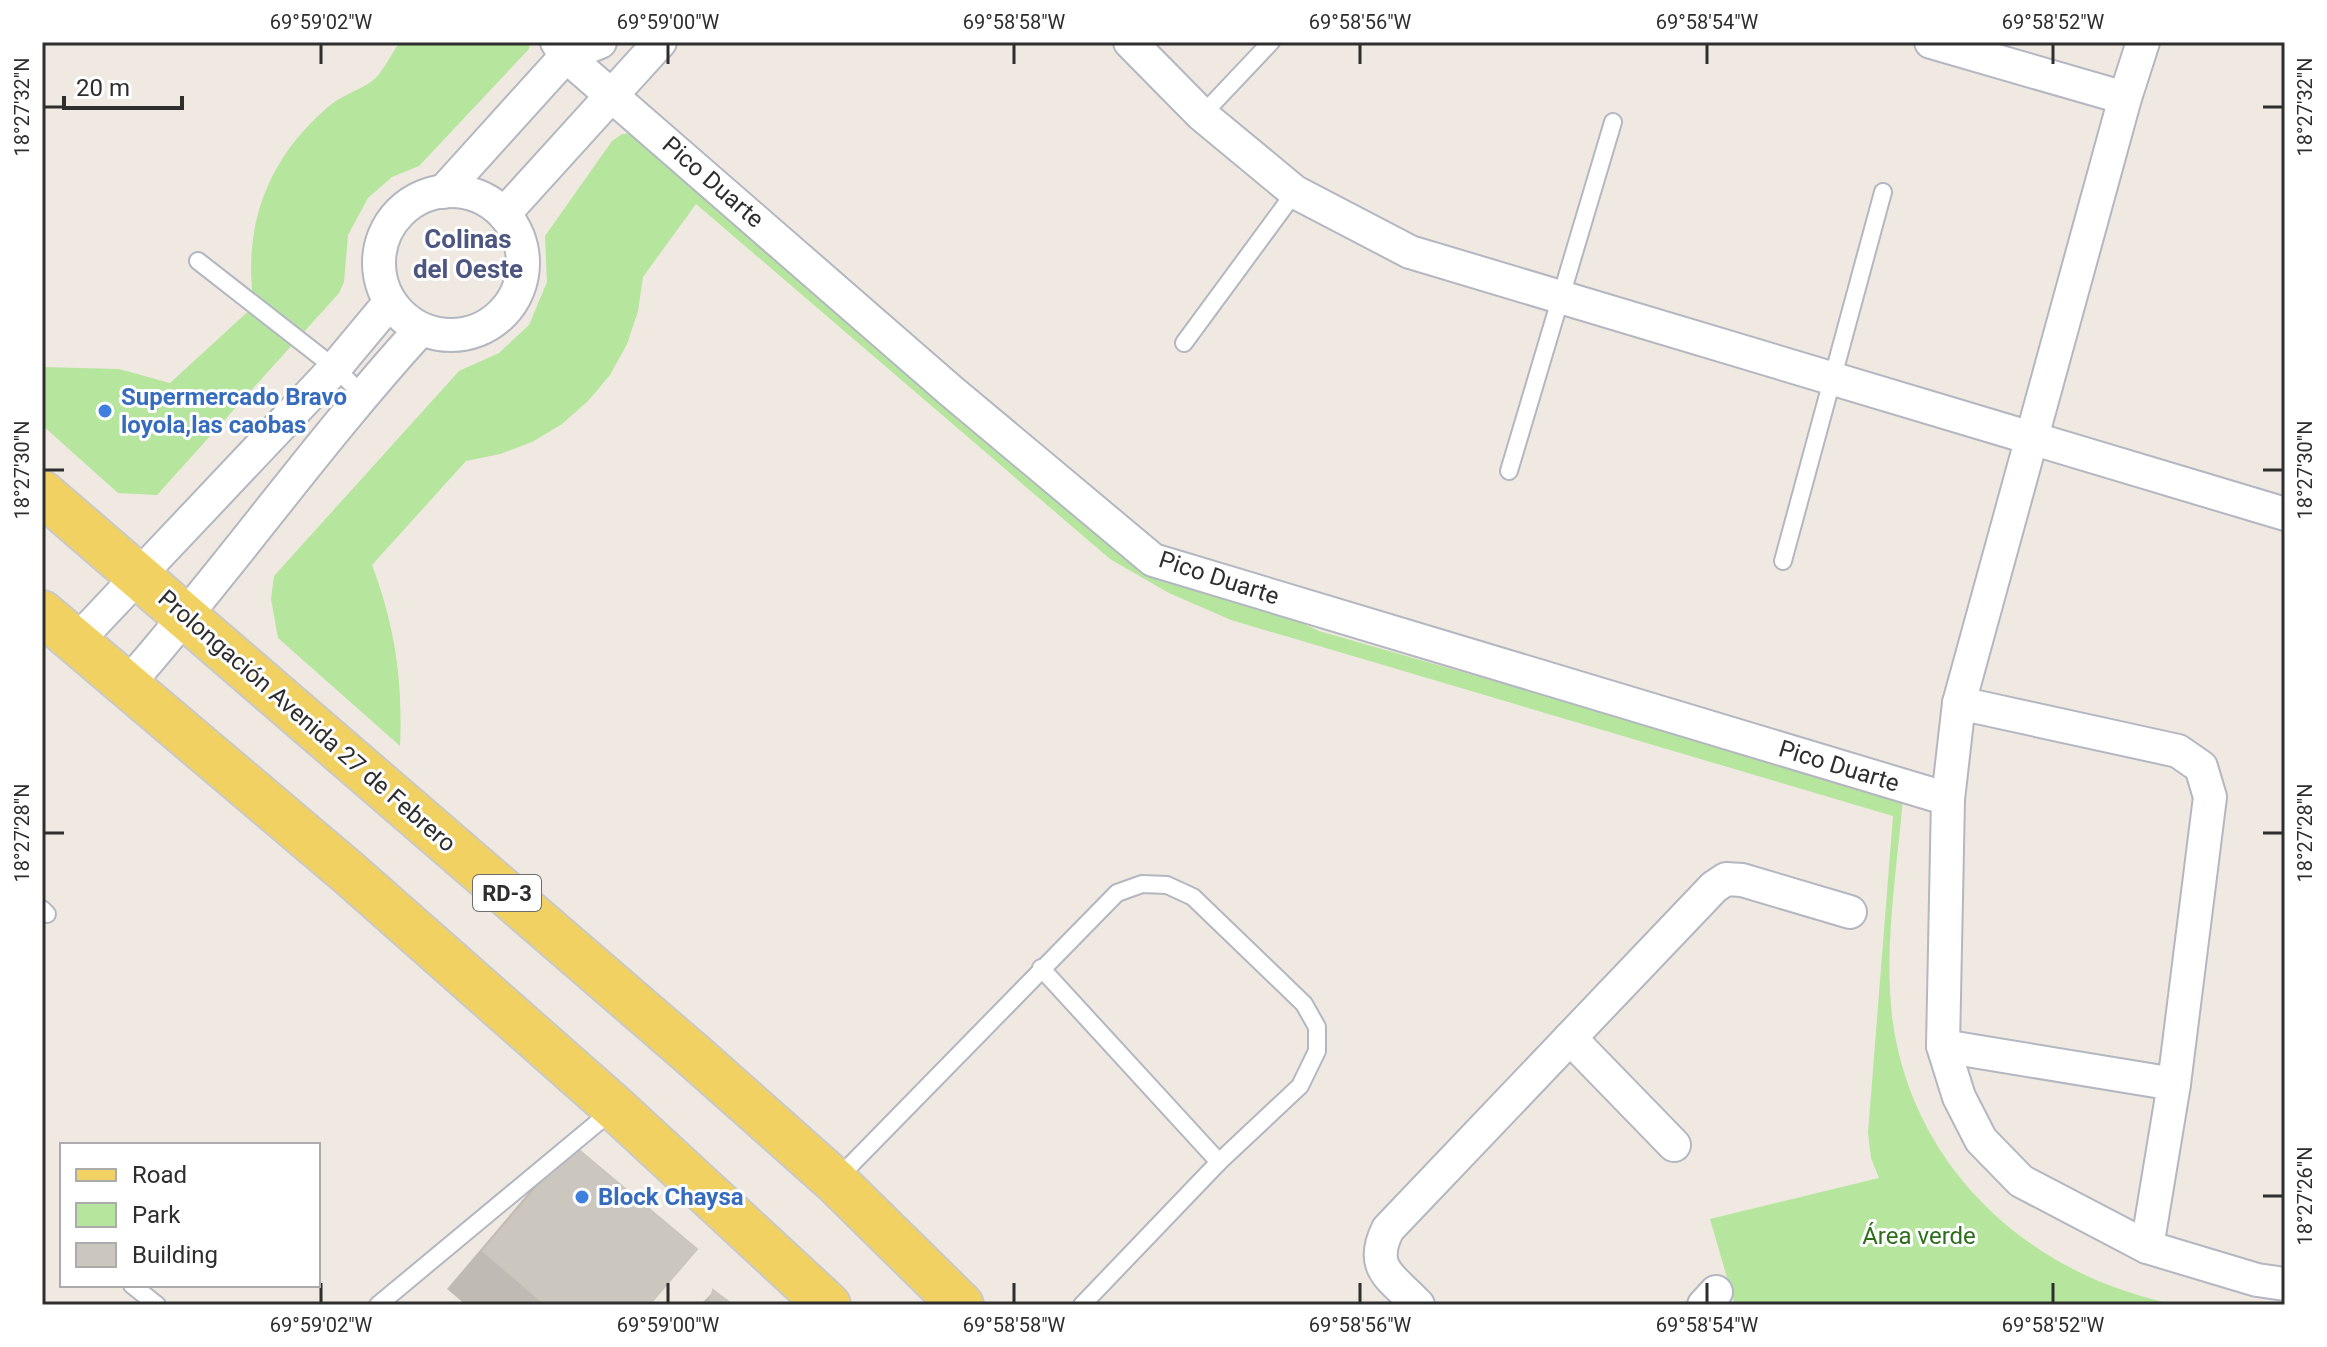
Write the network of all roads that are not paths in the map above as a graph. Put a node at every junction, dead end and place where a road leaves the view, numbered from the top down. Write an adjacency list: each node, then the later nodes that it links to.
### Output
1 (600, 42): 7 (street)
2 (660, 42): 8 (street)
3 (1130, 42): 10 (street)
4 (1271, 42): 10 (lane)
5 (1931, 42): 9 (street)
6 (2143, 42): 9 (street)
7 (562, 49): 8 (street, Pico Duarte); 12 (street)
8 (614, 96): 15 (street); 34 (street, Pico Duarte)
9 (2125, 98): 24 (street)
10 (1202, 115): 13 (street)
11 (1613, 122): 17 (lane)
12 (443, 192): 15 (street); 18 (street)
13 (1295, 192): 17 (street); 20 (lane)
14 (1883, 192): 22 (lane)
15 (504, 214): 19 (street)
16 (198, 261): 21 (lane)
17 (1562, 298): 22 (street); 25 (lane)
18 (390, 302): 19 (street); 21 (street)
19 (421, 329): 23 (street)
20 (1184, 343)
21 (335, 368): 23 (lane); 29 (street)
22 (1832, 379): 24 (street); 28 (lane)
23 (362, 394): 30 (street)
24 (2031, 438): 27 (street); 33 (street)
25 (1509, 471)
26 (42, 493): 29 (main road, Prolongación Avenida 27 de Febrero / RD-3)
27 (2285, 514)
28 (1783, 561)
29 (137, 575): 30 (main road, Prolongación Avenida 27 de Febrero / RD-3); 31 (street)
30 (188, 616): 32 (street); 43 (main road, Prolongación Avenida 27 de Febrero / RD-3)
31 (53, 628): 32 (main road)
32 (127, 685): 40 (main road)
33 (1959, 703): 34 (street); 39 (street)
34 (1948, 799): 38 (street)
35 (1850, 912): 37 (street)
36 (1041, 968): 42 (lane); 42 (lane); 43 (lane)
37 (1570, 1038): 41 (street); 52 (street)
38 (1943, 1046): 39 (street); 44 (street)
39 (2174, 1084): 44 (street)
40 (615, 1108): 48 (lane); 49 (main road)
41 (1674, 1145)
42 (1219, 1162): 51 (lane)
43 (835, 1181): 50 (main road, Prolongación Avenida 27 de Febrero / RD-3)
44 (2147, 1247): 45 (street)
45 (2285, 1284)
46 (134, 1287): 47 (lane)
47 (157, 1305)
48 (378, 1305)
49 (828, 1305)
50 (961, 1305)
51 (1082, 1305)
52 (1418, 1305)

